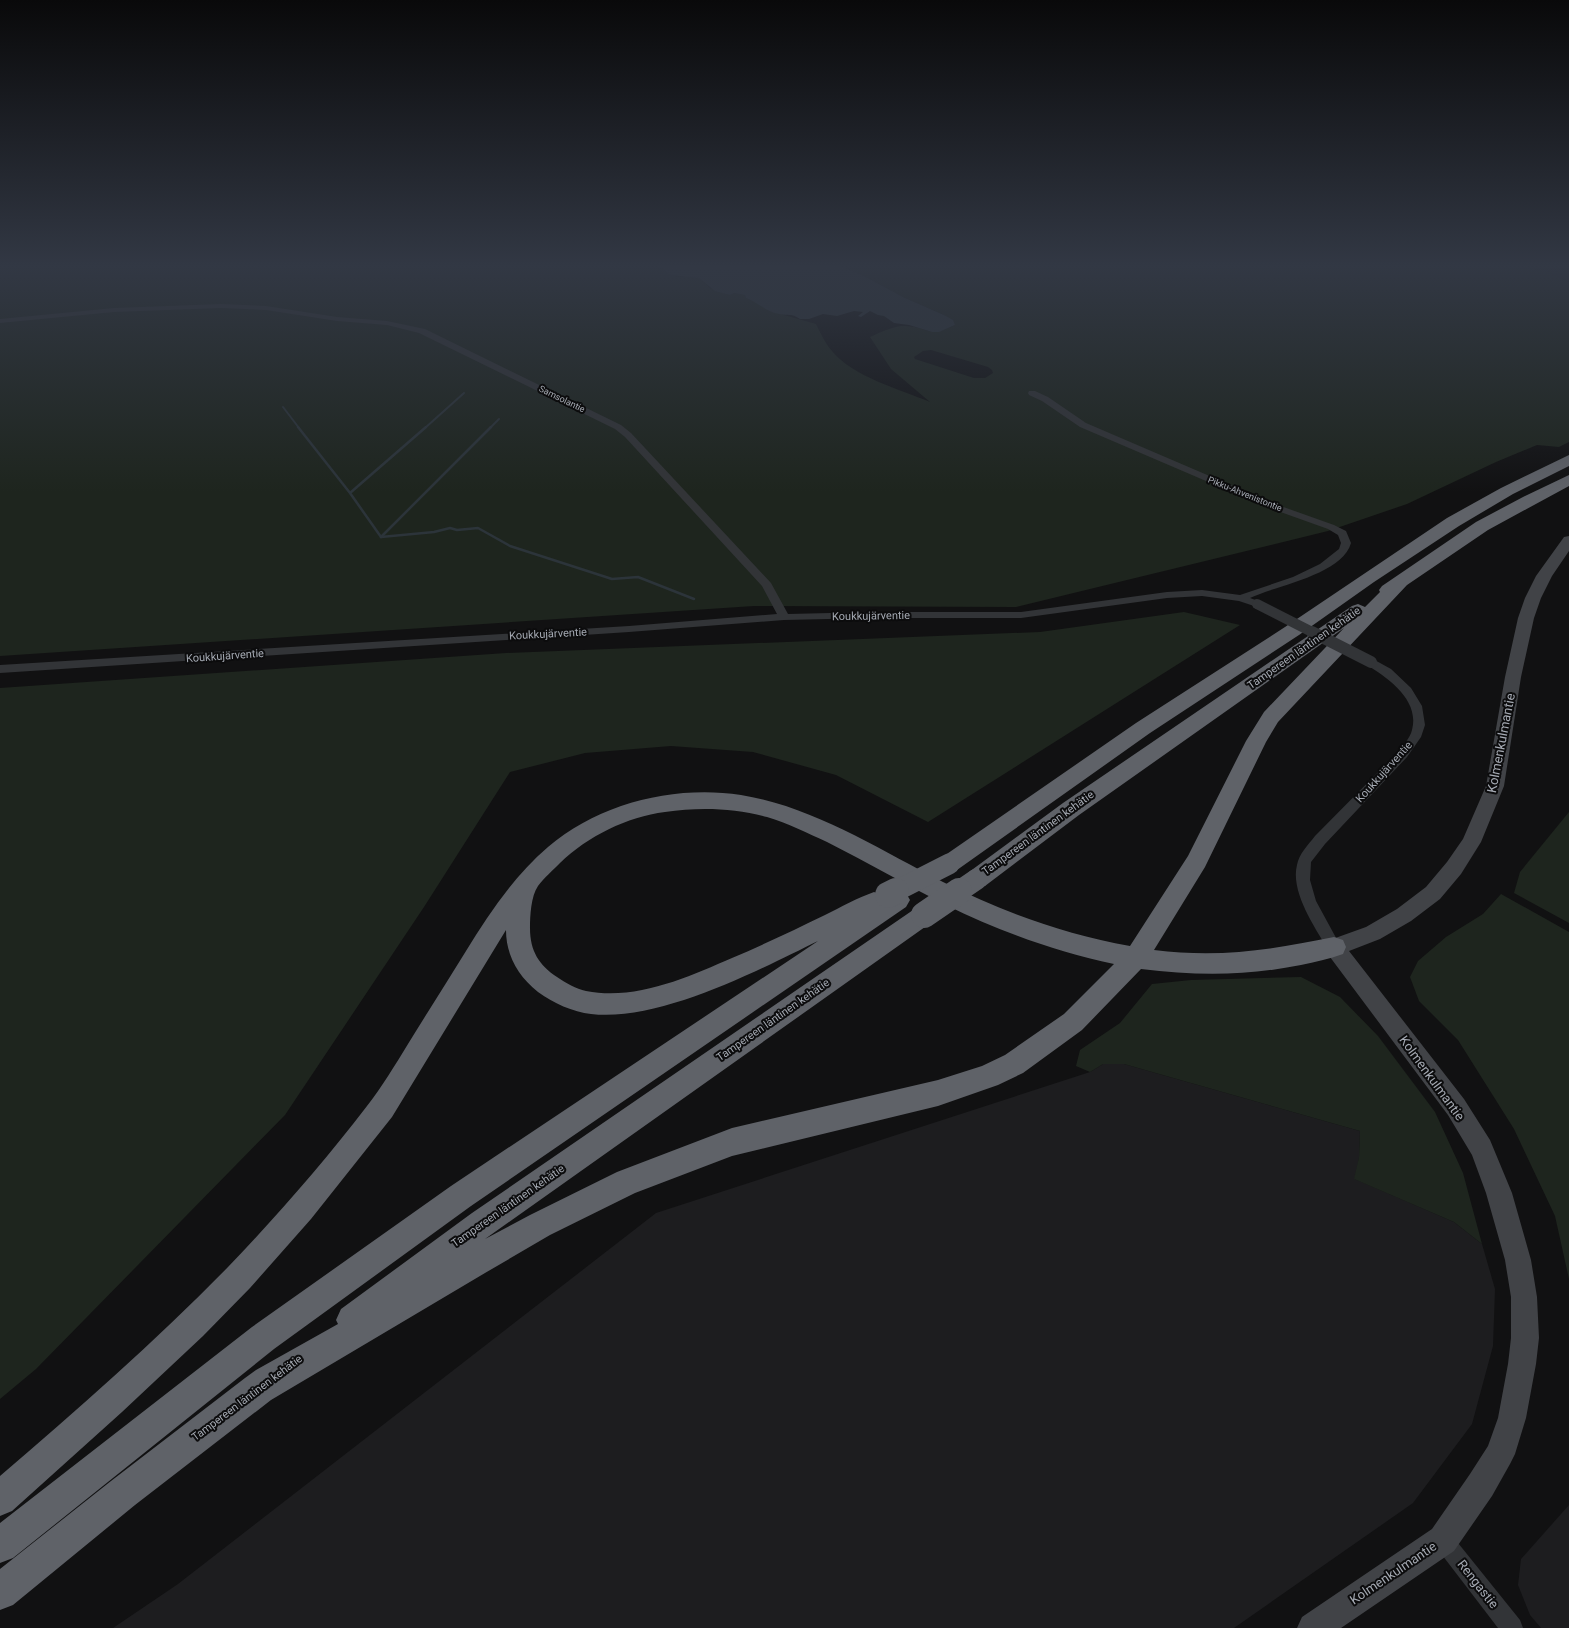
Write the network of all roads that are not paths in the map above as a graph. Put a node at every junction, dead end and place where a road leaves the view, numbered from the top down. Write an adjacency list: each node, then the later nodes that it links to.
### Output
1 (440, 340): 8 (street, Samsolantie)
2 (1032, 393): 7 (street, Pikku-Ahvenistontie)
3 (1569, 460): 11 (highway, Tampereen läntinen kehätie, bridge)
4 (1569, 480): 6 (highway, Tampereen läntinen kehätie)
5 (1569, 540): 12 (street, Kolmenkulmantie)
6 (1401, 581): 13 (highway); 14 (highway, Tampereen läntinen kehätie, bridge)
7 (1241, 598): 8 (street, Koukkujärventie); 12 (street, Koukkujärventie, bridge)
8 (784, 618): 9 (street, Koukkujärventie)
9 (0, 670)
10 (525, 885): 11 (highway); 13 (highway); 15 (highway)
11 (893, 897): 17 (highway, Tampereen läntinen kehätie)
12 (1334, 947): 13 (highway); 16 (street, Kolmenkulmantie)
13 (1136, 958): 14 (highway)
14 (257, 1390): 18 (highway, Tampereen läntinen kehätie)
15 (0, 1499)
16 (1443, 1540): 19 (street, Kolmenkulmantie); 20 (street, Rengastie)
17 (0, 1545)
18 (0, 1592)
19 (1313, 1628)
20 (1512, 1628)

